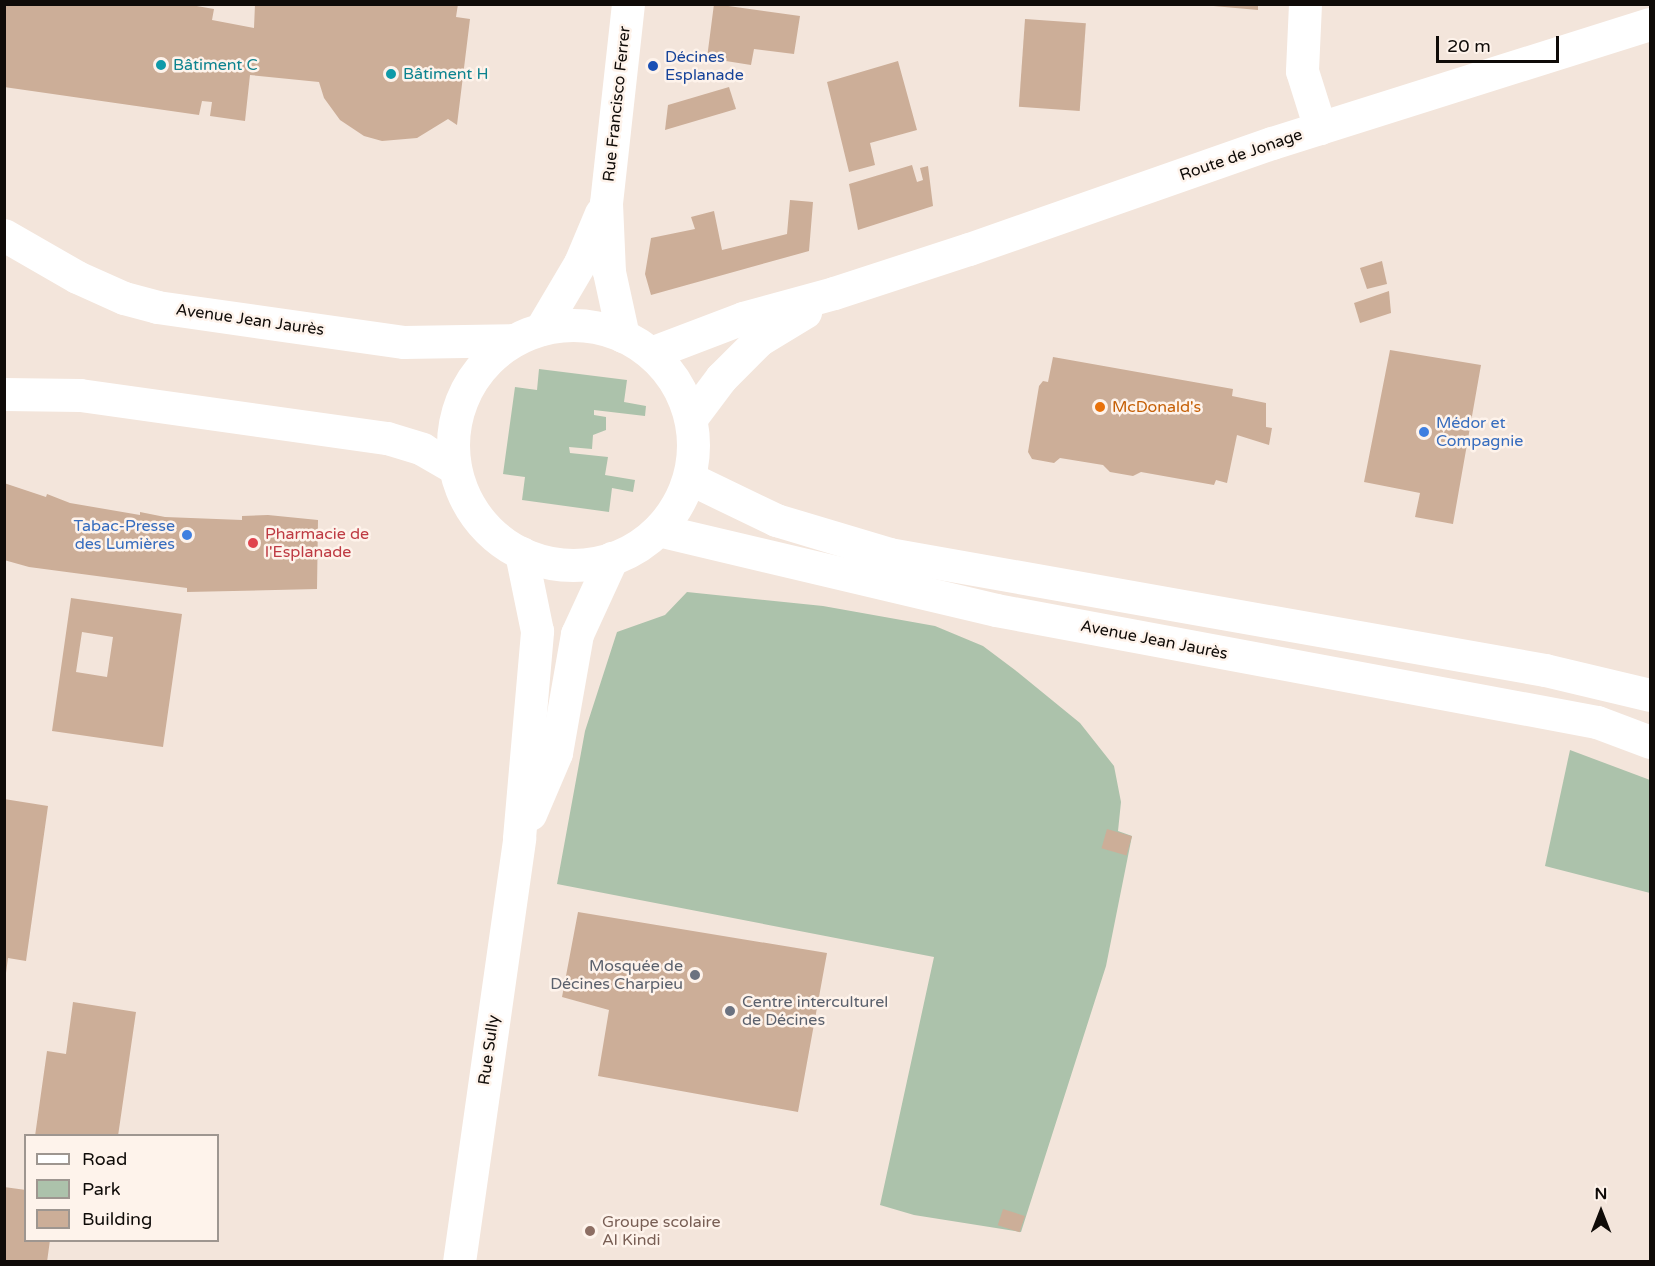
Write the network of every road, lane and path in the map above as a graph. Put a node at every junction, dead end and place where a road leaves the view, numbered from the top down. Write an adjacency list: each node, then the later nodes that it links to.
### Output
1 (628, 4): 5 (main road, Rue Francisco Ferrer)
2 (1305, 4): 4 (main road)
3 (1650, 24): 4 (main road, Route de Jonage)
4 (1320, 128): 7 (main road, Route de Jonage)
5 (606, 203): 8 (main road, Rue Francisco Ferrer); 9 (main road, Rue Francisco Ferrer)
6 (4, 235): 8 (main road, Avenue Jean Jaurès)
7 (834, 293): 10 (main road, Route de Jonage); 12 (main road, Route de Jonage)
8 (527, 334): 9 (main road, Avenue Jean Jaurès); 13 (main road, Avenue Jean Jaurès)
9 (623, 336): 10 (main road, Avenue Jean Jaurès)
10 (651, 353): 12 (main road, Avenue Jean Jaurès)
11 (4, 394): 13 (main road)
12 (691, 418): 14 (main road, Avenue Jean Jaurès)
13 (455, 468): 16 (main road, Avenue Jean Jaurès)
14 (689, 478): 15 (main road, Avenue Jean Jaurès); 18 (main road)
15 (658, 530): 17 (main road, Avenue Jean Jaurès); 19 (main road, Avenue Jean Jaurès)
16 (521, 553): 17 (main road, Avenue Jean Jaurès); 20 (main road, Rue Sully)
17 (612, 558): 20 (main road, Rue Sully)
18 (1650, 695)
19 (1650, 742)
20 (519, 838): 21 (main road, Rue Sully)
21 (459, 1262)

